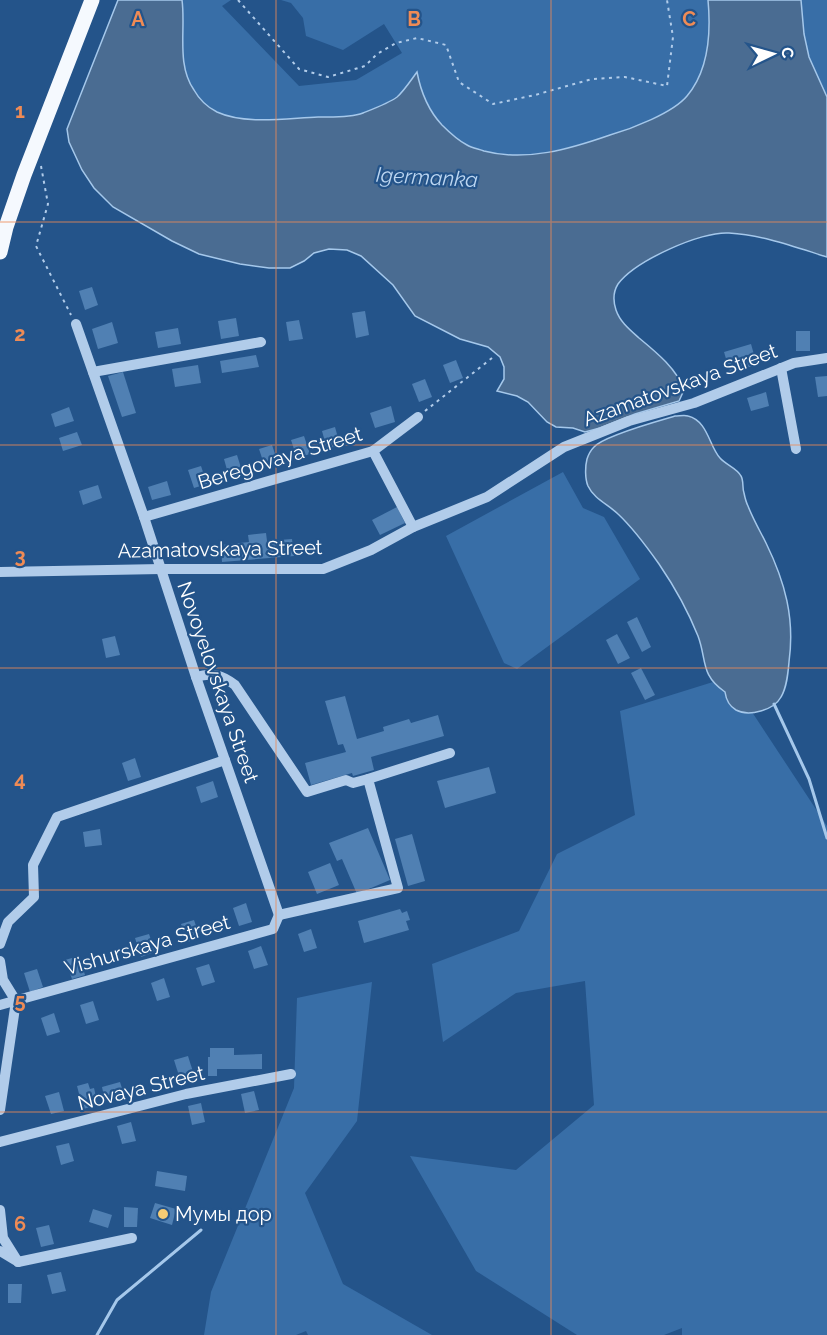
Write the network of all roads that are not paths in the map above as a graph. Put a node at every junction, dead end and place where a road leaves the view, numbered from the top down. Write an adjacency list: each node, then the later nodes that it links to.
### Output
1 (92, 0): 2 (main road)
2 (0, 252)
3 (76, 324): 7 (street, Novoyelovskaya Street)
4 (261, 342): 7 (street)
5 (827, 358): 6 (street, Azamatovskaya Street)
6 (781, 368): 9 (street); 12 (street, Azamatovskaya Street)
7 (93, 372): 11 (street, Novoyelovskaya Street)
8 (418, 417): 10 (street, Beregovaya Street)
9 (796, 449)
10 (373, 451): 11 (street, Beregovaya Street); 12 (street)
11 (144, 517): 13 (street, Novoyelovskaya Street)
12 (413, 527): 13 (street, Azamatovskaya Street)
13 (161, 569): 14 (street, Azamatovskaya Street); 15 (street, Novoyelovskaya Street)
14 (0, 572)
15 (196, 677): 17 (street, Novoyelovskaya Street); 18 (street)
16 (450, 753): 18 (street)
17 (225, 760): 19 (street, Novoyelovskaya Street); 20 (street)
18 (368, 779): 19 (street)
19 (279, 915): 22 (street, Vishurskaya Street)
20 (0, 944)
21 (0, 961): 22 (street)
22 (16, 1001): 23 (street); 25 (street)
23 (0, 1005)
24 (291, 1074): 26 (street, Novaya Street)
25 (0, 1110)
26 (0, 1142)
27 (0, 1210): 30 (street)
28 (132, 1238): 30 (street)
29 (0, 1251): 30 (street)
30 (18, 1262)

